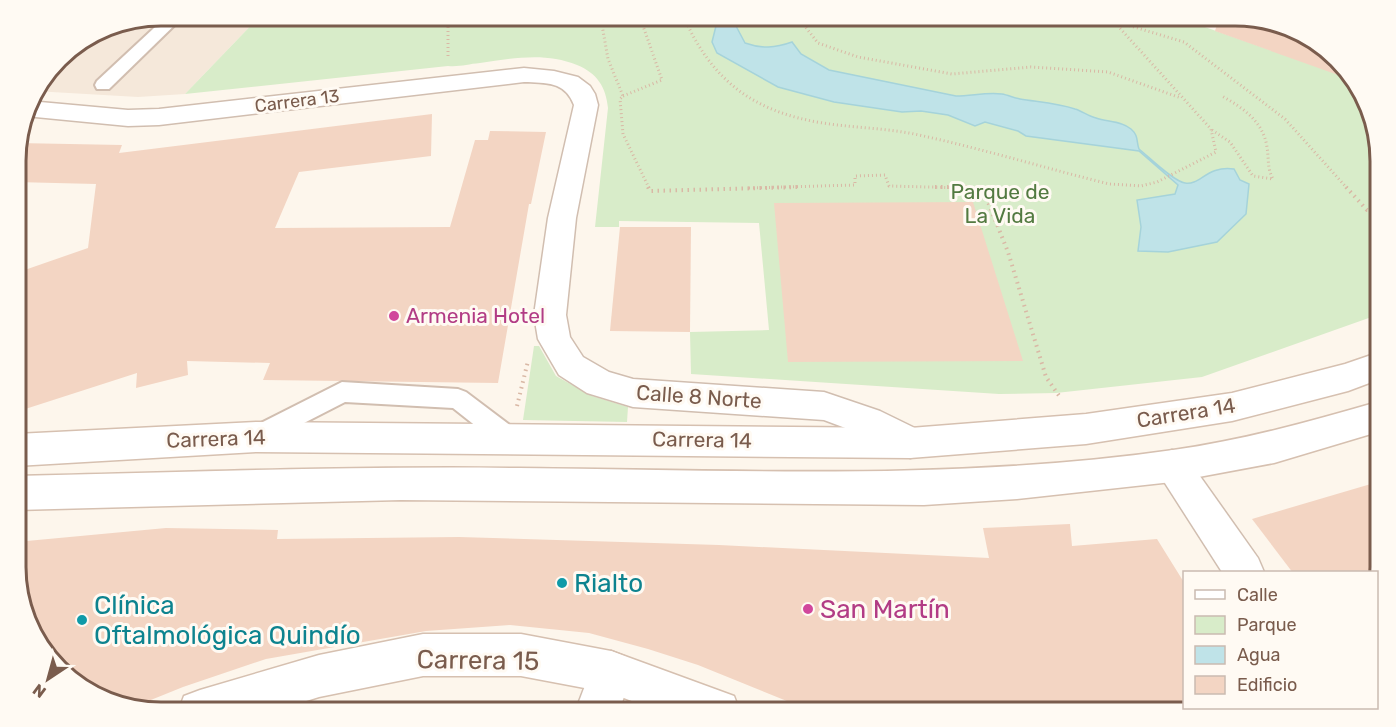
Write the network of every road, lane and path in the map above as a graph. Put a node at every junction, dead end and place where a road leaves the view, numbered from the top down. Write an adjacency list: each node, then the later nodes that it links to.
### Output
1 (165, 26): 11 (lane)
2 (448, 26): 9 (path)
3 (602, 26): 12 (path)
4 (643, 26): 12 (path)
5 (687, 26): 16 (path)
6 (805, 26): 14 (path)
7 (1118, 26): 14 (path)
8 (1128, 26): 17 (path)
9 (448, 66)
10 (566, 82): 15 (main road, Carrera 13); 18 (main road, Calle 8 Norte)
11 (103, 85)
12 (623, 96): 21 (path)
13 (1222, 96): 16 (path)
14 (1182, 98): 16 (path)
15 (36, 110)
16 (1211, 129)
17 (1370, 211)
18 (554, 339): 23 (path); 24 (main road, Calle 8 Norte)
19 (1370, 369): 21 (main road, Carrera 14)
20 (1370, 419): 26 (main road)
21 (1086, 429): 24 (main road, Carrera 14)
22 (256, 437): 23 (main road, Carrera 14); 23 (lane); 25 (main road, Carrera 14)
23 (510, 439): 24 (main road, Carrera 14)
24 (910, 443)
25 (26, 449)
26 (1172, 466): 27 (main road); 28 (main road)
27 (26, 493)
28 (1243, 571)
29 (611, 672): 30 (main road, Carrera 15); 31 (main road); 32 (main road, Carrera 15)
30 (234, 702)
31 (601, 702)
32 (690, 702)

